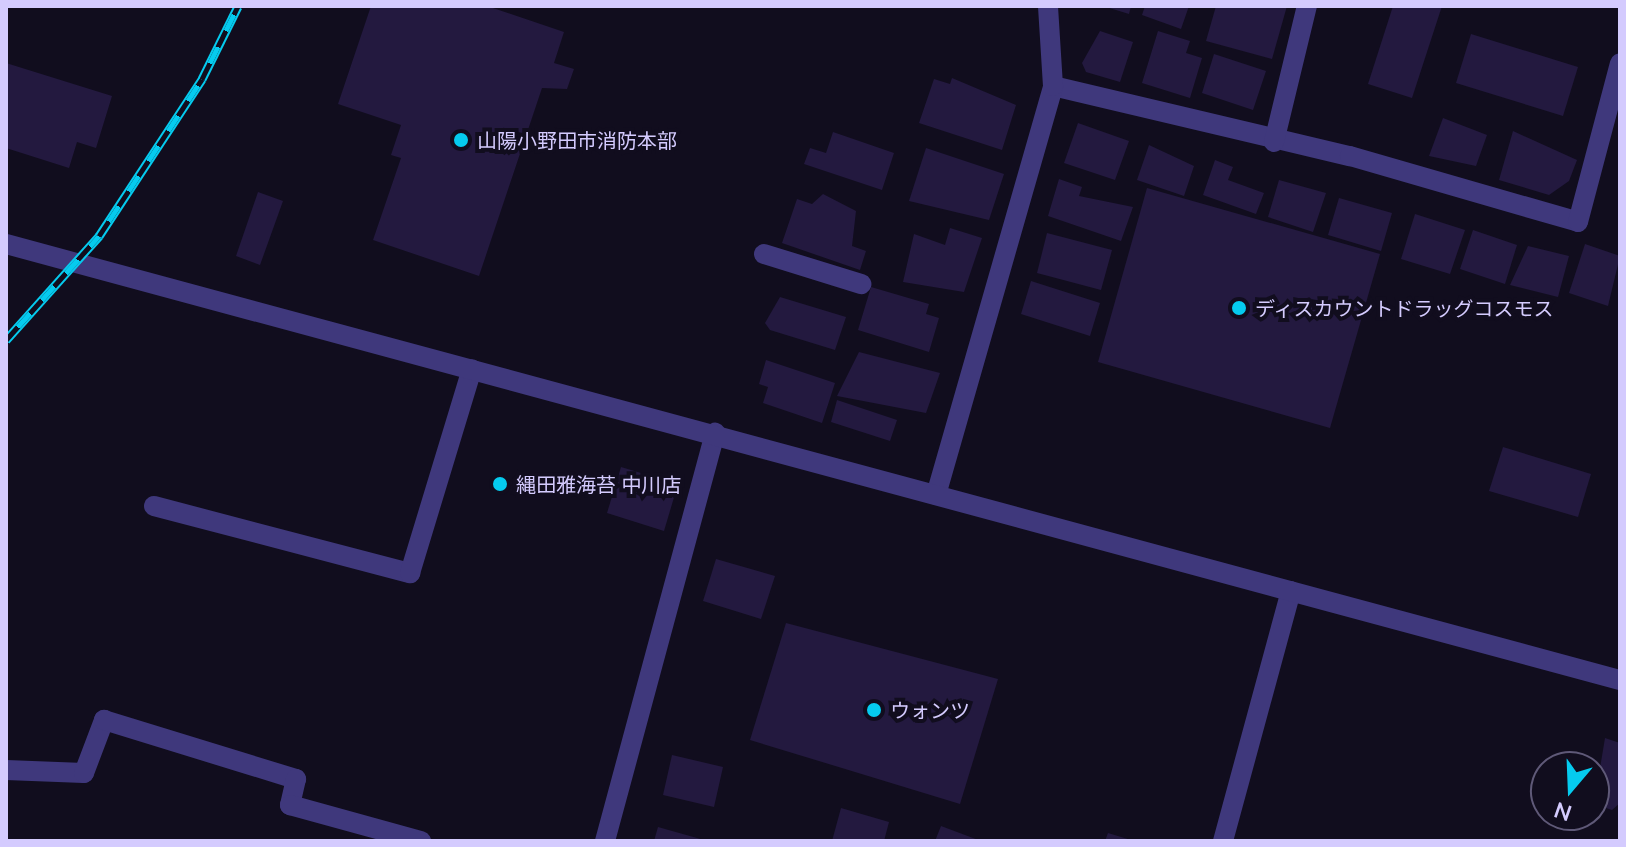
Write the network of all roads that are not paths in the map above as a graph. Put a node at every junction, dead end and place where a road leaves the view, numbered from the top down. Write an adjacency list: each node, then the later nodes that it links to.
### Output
1 (1048, 6): 4 (street)
2 (1307, 6): 5 (street)
3 (1620, 63): 5 (street)
4 (1053, 86): 5 (street); 11 (street)
5 (1274, 142)
6 (6, 244): 9 (street)
7 (764, 254): 8 (street)
8 (861, 284)
9 (472, 369): 10 (street); 12 (street)
10 (715, 433): 11 (street); 17 (street)
11 (936, 495): 13 (street)
12 (154, 506)
13 (1291, 591): 14 (street); 18 (street)
14 (1620, 680)
15 (6, 770): 16 (street)
16 (421, 841)
17 (605, 841)
18 (1223, 841)

